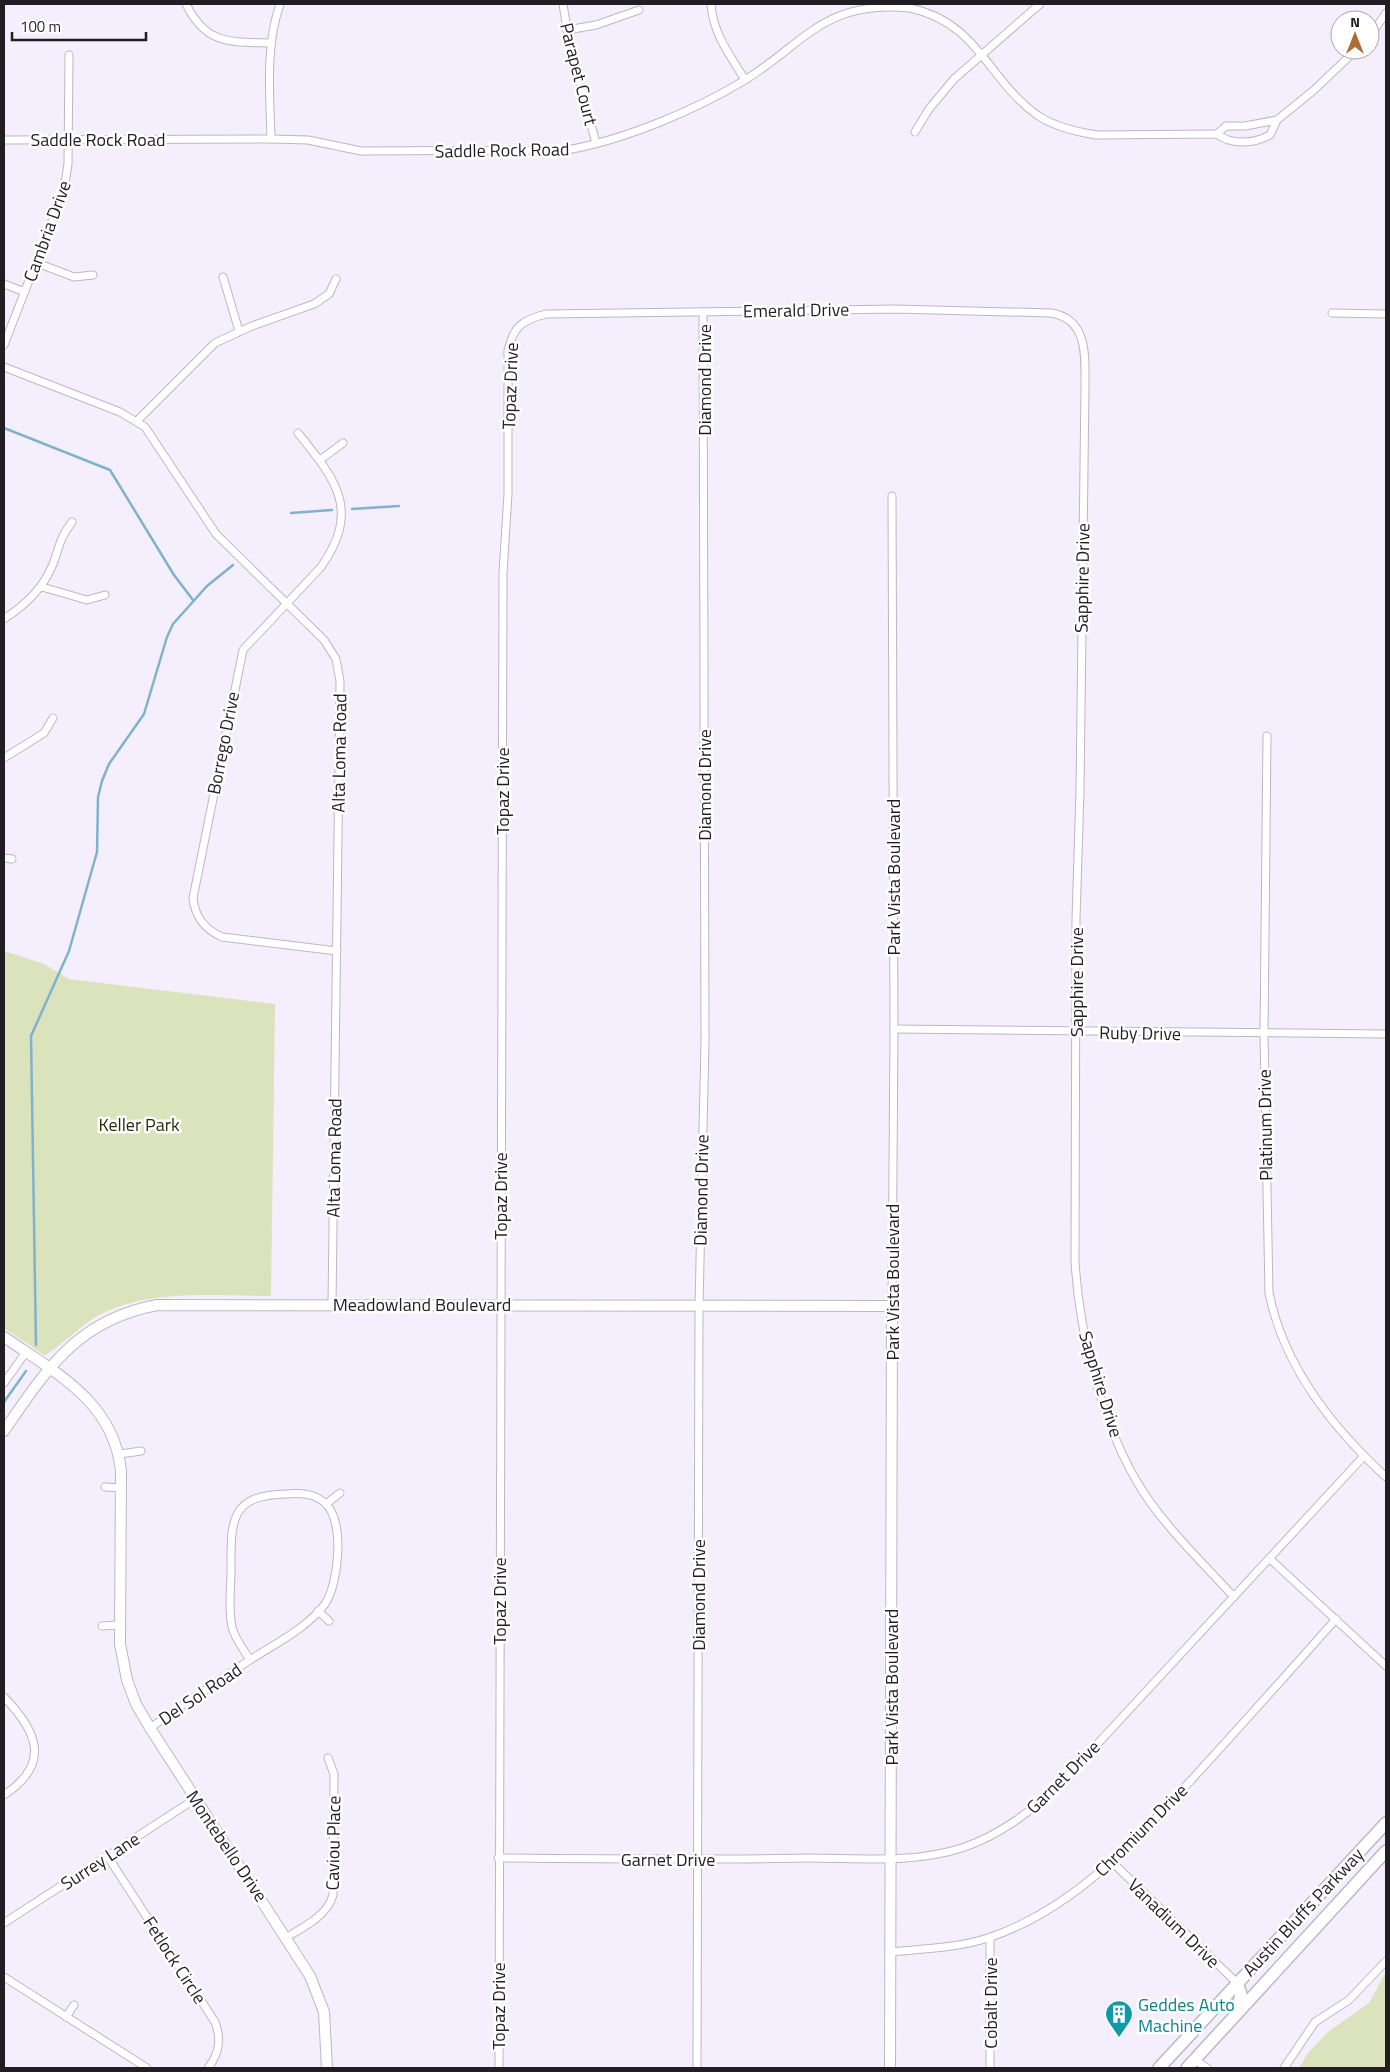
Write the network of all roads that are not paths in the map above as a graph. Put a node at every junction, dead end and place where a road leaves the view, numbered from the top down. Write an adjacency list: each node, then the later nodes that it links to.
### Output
1 (186, 4): 8 (street)
2 (280, 4): 8 (street)
3 (563, 4): 7 (street, Parapet Court)
4 (711, 4): 12 (street)
5 (1040, 4): 9 (street)
6 (639, 10): 7 (street)
7 (567, 30): 19 (street, Parapet Court)
8 (271, 43): 17 (street)
9 (982, 54): 12 (street, Saddle Rock Road); 14 (street); 15 (street, Saddle Rock Road)
10 (69, 55): 16 (street, Cambria Drive)
11 (1346, 60): 13 (street, Saddle Rock Road)
12 (745, 80): 19 (street, Saddle Rock Road)
13 (1277, 120): 15 (street, Saddle Rock Road); 15 (street, Saddle Rock Road)
14 (915, 132)
15 (1216, 134)
16 (68, 139): 17 (street, Saddle Rock Road); 18 (street, Saddle Rock Road); 20 (street, Cambria Drive)
17 (271, 139): 19 (street, Saddle Rock Road)
18 (4, 140)
19 (596, 143)
20 (37, 263): 21 (street); 25 (street, Cambria Drive)
21 (93, 274)
22 (223, 277): 31 (street)
23 (336, 278): 31 (street)
24 (4, 284): 25 (street, Cambria Drive)
25 (25, 292): 32 (street, Cambria Drive)
26 (704, 312): 29 (street, Emerald Drive); 30 (street, Emerald Drive); 56 (street, Diamond Drive)
27 (1332, 313): 28 (street)
28 (1386, 314)
29 (1074, 324): 51 (street, Sapphire Drive)
30 (518, 326): 55 (street, Topaz Drive)
31 (239, 331): 34 (street)
32 (4, 345)
33 (4, 367): 34 (street, Alta Loma Road)
34 (138, 421): 42 (street, Alta Loma Road)
35 (298, 433): 37 (street, Borrego Drive)
36 (343, 443): 37 (street)
37 (320, 460): 42 (street, Borrego Drive)
38 (892, 496): 50 (street, Park Vista Boulevard)
39 (72, 522): 40 (street)
40 (42, 587): 41 (street); 43 (street)
41 (104, 595)
42 (288, 604): 49 (street, Alta Loma Road); 49 (street, Borrego Drive)
43 (4, 619)
44 (53, 718): 46 (street)
45 (1267, 736): 52 (street, Platinum Drive)
46 (4, 758)
47 (4, 858): 48 (street)
48 (12, 859)
49 (337, 951): 54 (street, Alta Loma Road)
50 (894, 1029): 51 (street, Ruby Drive); 57 (street, Park Vista Boulevard)
51 (1076, 1032): 52 (street, Ruby Drive); 72 (street, Sapphire Drive)
52 (1264, 1034): 53 (street, Ruby Drive); 65 (street, Platinum Drive)
53 (1386, 1034)
54 (332, 1304): 55 (street, Meadowland Boulevard); 60 (street, Meadowland Boulevard)
55 (500, 1304): 56 (street, Meadowland Boulevard); 88 (street, Topaz Drive)
56 (699, 1305): 57 (street, Meadowland Boulevard); 90 (street, Diamond Drive)
57 (892, 1306): 89 (street, Park Vista Boulevard)
58 (4, 1337): 59 (street, Montebello Drive)
59 (26, 1352): 60 (street, Montebello Drive); 61 (street)
60 (48, 1368): 62 (street, Meadowland Boulevard); 64 (street, Montebello Drive)
61 (4, 1382)
62 (4, 1431)
63 (141, 1451): 64 (street)
64 (120, 1454): 68 (street, Montebello Drive)
65 (1364, 1456): 66 (street, Platinum Drive); 71 (street, Garnet Drive)
66 (1386, 1477)
67 (105, 1488): 68 (street)
68 (122, 1488): 76 (street, Montebello Drive)
69 (340, 1493): 70 (street)
70 (326, 1504): 73 (street, Del Sol Road); 78 (street, Del Sol Road)
71 (1270, 1559): 72 (street, Garnet Drive); 74 (street)
72 (1234, 1597): 89 (street, Garnet Drive)
73 (318, 1611): 75 (street); 78 (street, Del Sol Road)
74 (1336, 1619): 79 (street); 91 (street, Chromium Drive)
75 (330, 1622)
76 (119, 1625): 77 (street); 81 (street, Montebello Drive)
77 (102, 1626)
78 (250, 1660): 81 (street, Del Sol Road)
79 (1386, 1666)
80 (4, 1697): 83 (street)
81 (150, 1728): 84 (street, Montebello Drive)
82 (328, 1758): 93 (street, Caviou Place)
83 (4, 1795)
84 (195, 1799): 86 (street, Surrey Lane); 93 (street, Montebello Drive)
85 (1386, 1824): 98 (main road, Austin Bluffs Parkway)
86 (108, 1856): 92 (street, Surrey Lane); 104 (street, Fetlock Circle)
87 (1385, 1857): 100 (main road, Austin Bluffs Parkway)
88 (498, 1858): 90 (street, Garnet Drive); 106 (street, Topaz Drive)
89 (890, 1859): 90 (street, Garnet Drive); 95 (street, Park Vista Boulevard)
90 (697, 1860): 107 (street, Diamond Drive)
91 (1112, 1862): 94 (street, Chromium Drive); 98 (street, Vanadium Drive)
92 (4, 1923)
93 (287, 1937): 105 (street, Montebello Drive)
94 (990, 1937): 95 (street, Chromium Drive); 109 (street, Cobalt Drive)
95 (890, 1952): 108 (street, Park Vista Boulevard)
96 (1386, 1961): 112 (street)
97 (4, 1977): 101 (street)
98 (1237, 1983): 100 (main road); 110 (main road, Austin Bluffs Parkway)
99 (74, 2005): 101 (street)
100 (1236, 2016): 102 (main road, Austin Bluffs Parkway)
101 (66, 2017): 103 (street)
102 (1191, 2064): 111 (street)
103 (147, 2068)
104 (208, 2068)
105 (327, 2068)
106 (498, 2068)
107 (697, 2068)
108 (890, 2068)
109 (990, 2068)
110 (1159, 2068)
111 (1207, 2068)
112 (1284, 2068)

